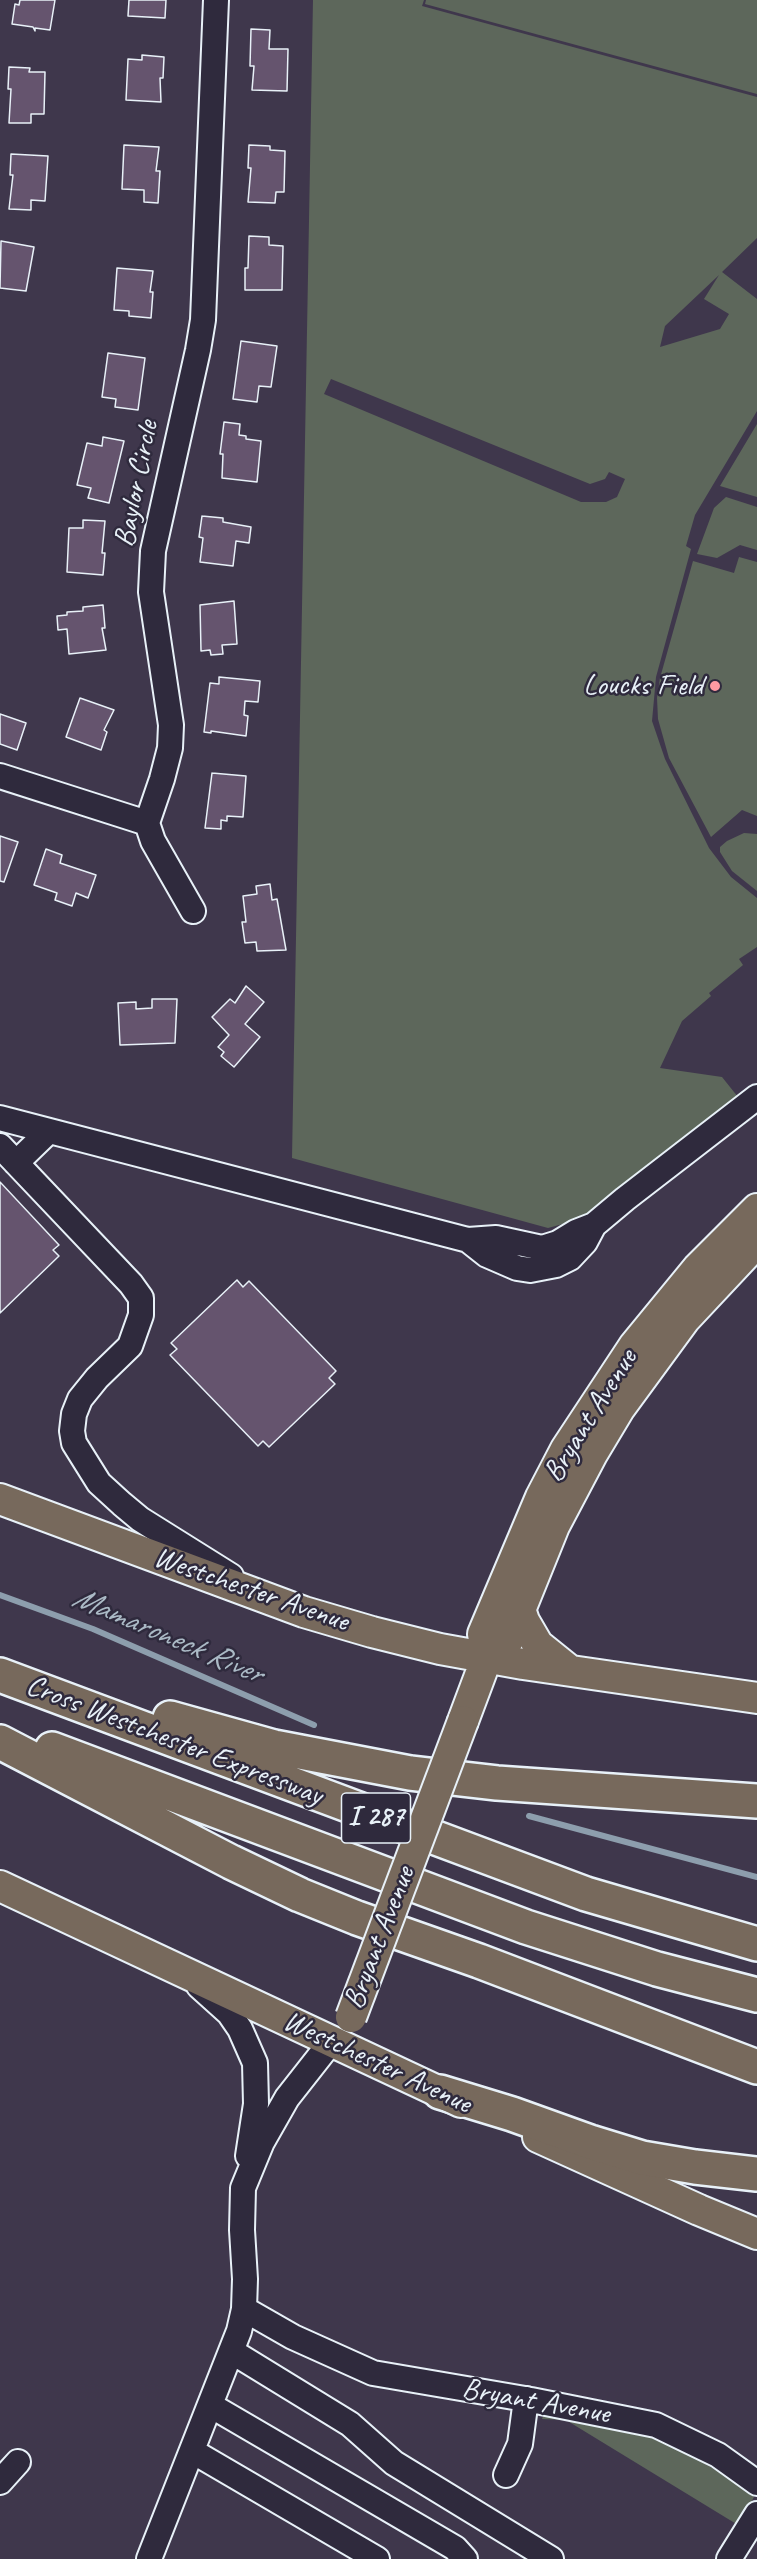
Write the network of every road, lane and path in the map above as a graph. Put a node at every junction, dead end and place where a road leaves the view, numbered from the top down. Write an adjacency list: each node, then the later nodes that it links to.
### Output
1 (216, 0): 3 (street, Baylor Circle)
2 (0, 776): 3 (street)
3 (147, 823): 4 (street)
4 (193, 911)
5 (757, 1097): 7 (street)
6 (0, 1118): 7 (street)
7 (49, 1131): 8 (street)
8 (8, 1154): 12 (street)
9 (757, 1209): 14 (main road, Bryant Avenue)
10 (757, 1242): 13 (main road, Bryant Avenue)
11 (0, 1499): 12 (main road, Westchester Avenue)
12 (271, 1600): 14 (main road, Westchester Avenue)
13 (520, 1609): 14 (main road, Bryant Avenue); 16 (main road)
14 (487, 1657): 16 (main road, Westchester Avenue); 26 (main road, Bryant Avenue, bridge)
15 (0, 1670): 21 (highway)
16 (568, 1670): 18 (main road, Westchester Avenue)
17 (0, 1675): 23 (highway, Cross Westchester Expressway / I 287)
18 (757, 1698)
19 (0, 1729): 25 (highway, Cross Westchester Expressway / I 287)
20 (0, 1742): 27 (highway)
21 (757, 1801)
22 (0, 1886): 24 (main road, Westchester Avenue)
23 (757, 1944)
24 (181, 1971): 26 (main road, Westchester Avenue); 30 (street)
25 (757, 1995)
26 (331, 2042): 28 (main road, Westchester Avenue); 30 (street, Bryant Avenue)
27 (757, 2067)
28 (440, 2092): 29 (highway); 31 (main road, Westchester Avenue)
29 (757, 2174)
30 (243, 2188): 32 (street, Bryant Avenue)
31 (757, 2234)
32 (244, 2309): 33 (street, Bryant Avenue); 34 (street, Bryant Avenue)
33 (231, 2351): 35 (street, Bryant Avenue); 45 (street)
34 (526, 2399): 38 (street); 40 (street, Bryant Avenue)
35 (210, 2405): 36 (street, Bryant Avenue); 44 (street)
36 (192, 2451): 42 (street, Bryant Avenue); 43 (street)
37 (18, 2462): 39 (street)
38 (506, 2475)
39 (0, 2482)
40 (757, 2482)
41 (757, 2514): 46 (street)
42 (149, 2559)
43 (377, 2559)
44 (465, 2559)
45 (551, 2559)
46 (729, 2559)

